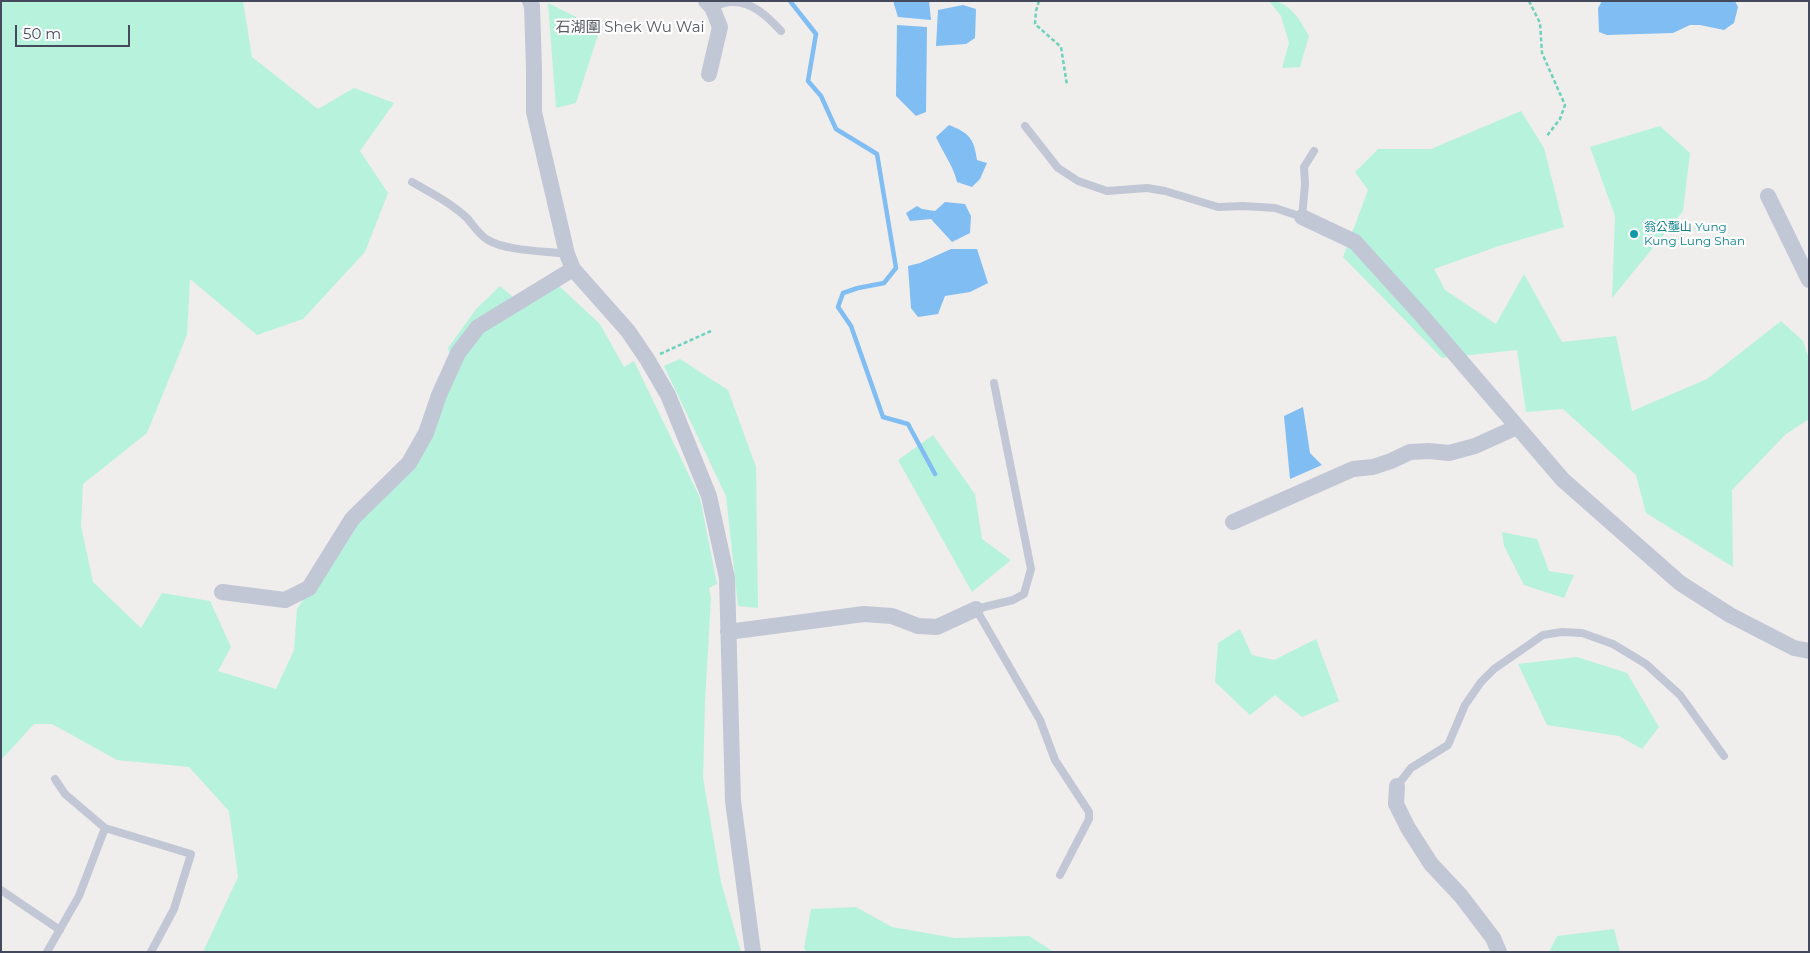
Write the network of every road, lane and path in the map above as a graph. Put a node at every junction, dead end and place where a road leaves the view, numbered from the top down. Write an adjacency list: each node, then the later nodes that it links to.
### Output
1 (530, 1): 14 (street)
2 (1038, 1): 7 (path)
3 (1529, 1): 9 (path)
4 (709, 4): 5 (lane); 6 (street)
5 (781, 30)
6 (709, 74)
7 (1067, 85)
8 (1025, 126): 13 (lane)
9 (1546, 137)
10 (1314, 151): 13 (lane)
11 (412, 182): 14 (lane)
12 (1768, 196): 15 (street)
13 (1302, 217): 19 (street)
14 (570, 262): 17 (street); 21 (street)
15 (1809, 280)
16 (712, 331): 17 (path)
17 (647, 359): 23 (street)
18 (994, 383): 22 (lane)
19 (1517, 427): 20 (street); 24 (street)
20 (1233, 522)
21 (222, 592)
22 (976, 609): 23 (street); 29 (lane)
23 (728, 632): 34 (street)
24 (1809, 651)
25 (1724, 756): 27 (lane)
26 (55, 779): 28 (lane)
27 (1397, 786): 35 (street)
28 (105, 828): 31 (lane); 33 (lane)
29 (1060, 875)
30 (1, 890): 31 (lane)
31 (60, 930): 32 (lane)
32 (47, 952)
33 (151, 952)
34 (753, 952)
35 (1499, 952)

